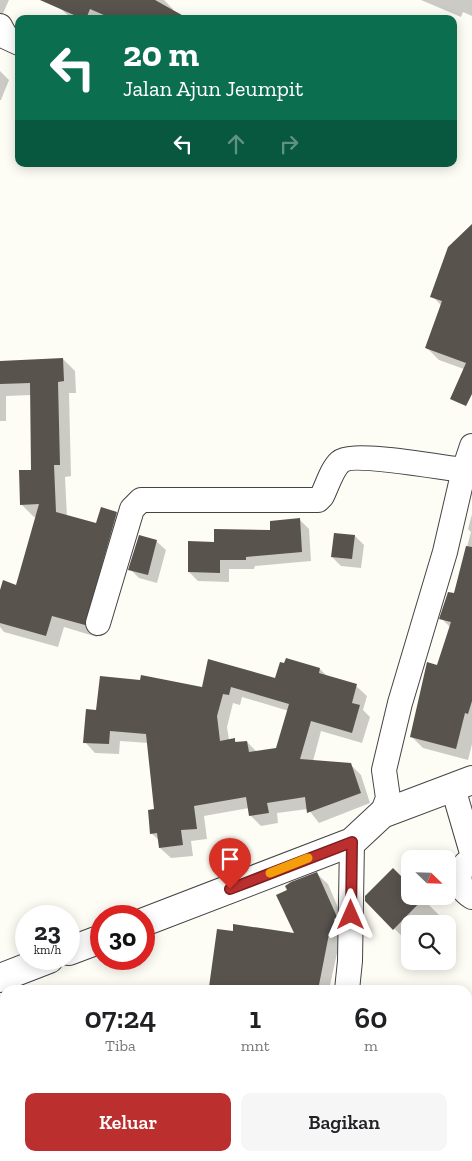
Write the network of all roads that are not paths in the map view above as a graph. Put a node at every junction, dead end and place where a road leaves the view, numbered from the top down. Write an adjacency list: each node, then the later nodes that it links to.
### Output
1 (0, 26): 2 (street)
2 (15, 41)
3 (472, 446): 4 (street)
4 (464, 470): 5 (street); 7 (street)
5 (98, 624)
6 (462, 784): 7 (street); 9 (street)
7 (385, 806): 8 (street)
8 (352, 842): 12 (street); 15 (street)
9 (472, 854)
10 (472, 859): 11 (street)
11 (472, 897)
12 (155, 918)
13 (21, 970): 14 (street)
14 (0, 978)
15 (348, 985)

